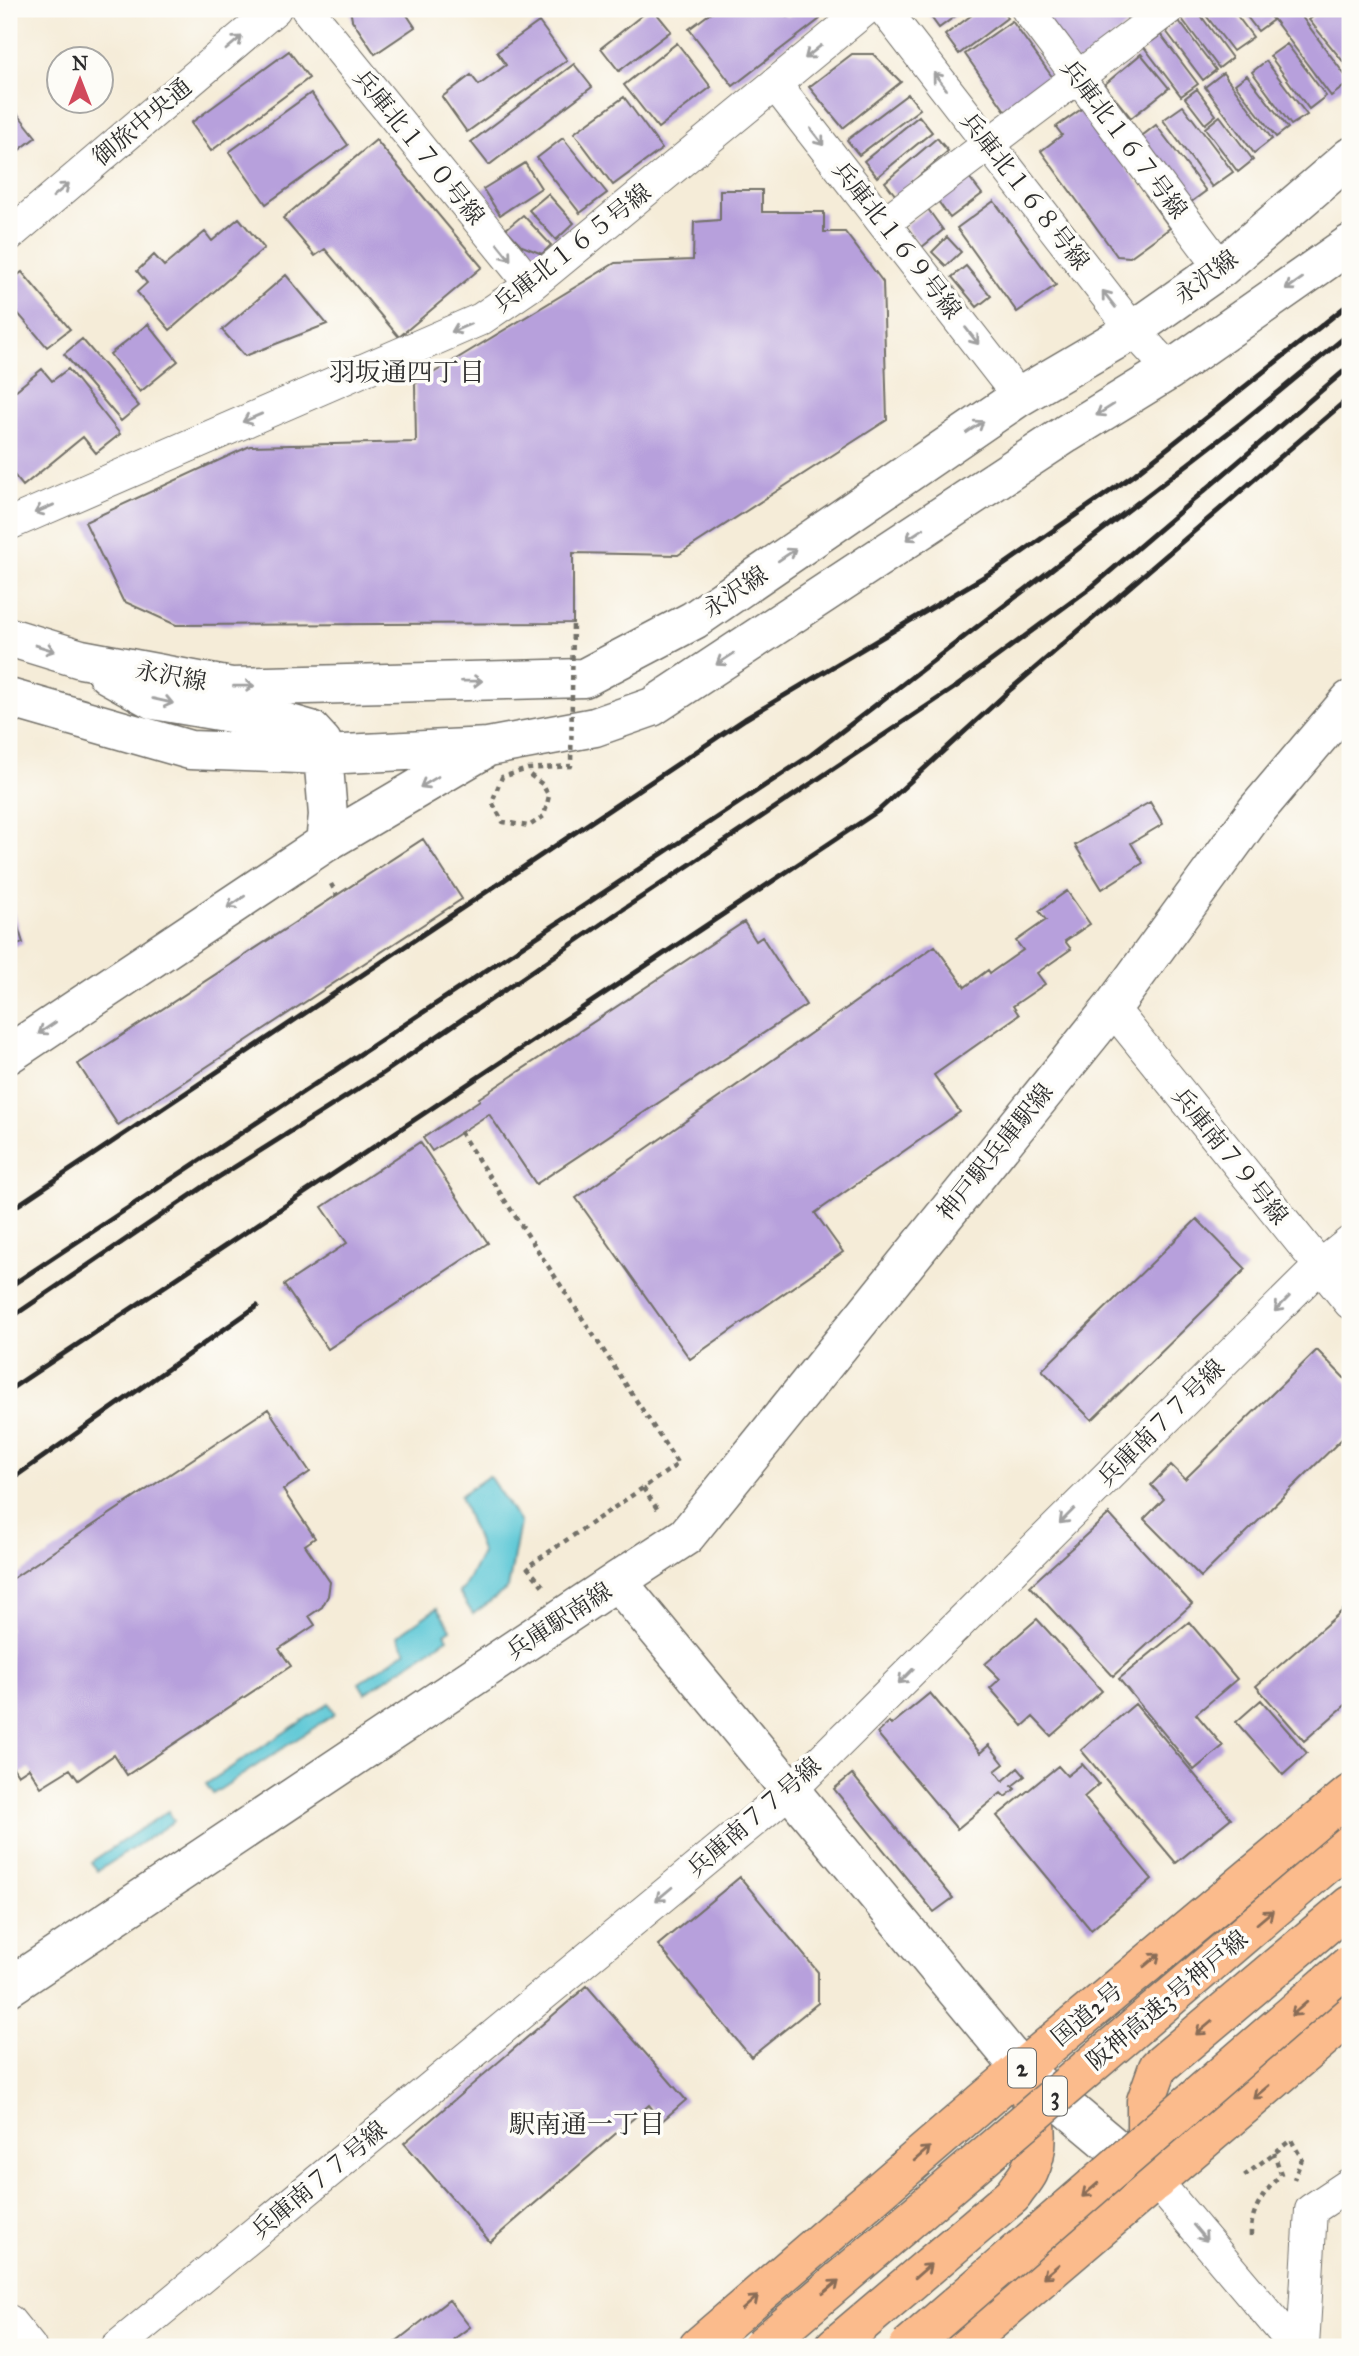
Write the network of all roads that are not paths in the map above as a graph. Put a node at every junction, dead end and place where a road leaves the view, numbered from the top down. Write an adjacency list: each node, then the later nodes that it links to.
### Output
1 (275, 9): 12 (street, 御旅中央通, one-way to 1)
2 (307, 9): 15 (street, 兵庫北１７０号線, one-way to 15)
3 (866, 9): 8 (street, 兵庫北１６５号線, one-way to 8)
4 (884, 9): 9 (street, 兵庫北１６８号線, one-way to 4)
5 (1027, 9): 7 (street, 兵庫北１６７号線)
6 (1168, 9): 7 (street)
7 (1078, 77): 9 (street); 14 (street, 兵庫北１６７号線)
8 (775, 83): 11 (street, 兵庫北１６９号線, one-way to 11); 15 (street, 兵庫北１６５号線)
9 (989, 145): 11 (street); 16 (street, 兵庫北１６８号線, one-way to 9)
10 (1350, 157): 14 (street, 永沢線)
11 (884, 223): 18 (street, 兵庫北１６９号線, one-way to 18)
12 (9, 234)
13 (1350, 244): 17 (street, 永沢線, one-way to 17)
14 (1221, 268): 16 (street, 永沢線)
15 (531, 285): 19 (street, 兵庫北１６５号線, one-way to 19)
16 (1133, 330): 17 (street, 兵庫北１６８号線); 18 (street, 永沢線)
17 (1170, 370): 24 (street, 永沢線, one-way to 24)
18 (1019, 397): 21 (street, 永沢線, one-way to 18)
19 (9, 524)
20 (9, 637): 21 (street, 永沢線, one-way to 21)
21 (81, 659): 25 (street, one-way to 25)
22 (9, 698): 25 (street, 永沢線)
23 (1350, 700): 27 (street, 神戸駅兵庫駅線)
24 (488, 747): 25 (street, 永沢線); 26 (street, one-way to 26)
25 (323, 755): 26 (street)
26 (326, 842): 28 (street, one-way to 28)
27 (1112, 1008): 30 (street, 兵庫南７９号線); 32 (street, 神戸駅兵庫駅線)
28 (9, 1054)
29 (1350, 1242): 30 (street, 兵庫南７７号線)
30 (1319, 1267): 31 (street, 兵庫南７９号線); 33 (street, 兵庫南７７号線, one-way to 33)
31 (1350, 1303)
32 (617, 1581): 33 (street, 兵庫駅南線); 38 (street, 兵庫駅南線)
33 (791, 1790): 40 (street, 兵庫駅南線); 45 (street, 兵庫南７７号線, one-way to 45)
34 (1350, 1794): 40 (highway, 国道2号 / 2, one-way to 34)
35 (1350, 1844): 47 (highway, 阪神高速3号神戸線 / 3, one-way to 35, bridge)
36 (1350, 1905): 41 (highway, one-way to 41)
37 (1350, 1964): 49 (highway, one-way to 49, bridge)
38 (9, 1987)
39 (1350, 2015): 41 (highway, one-way to 41)
40 (1021, 2069): 41 (street, 兵庫駅南線); 46 (highway, 国道2号 / 2, one-way to 40); 48 (highway, 3, one-way to 40)
41 (1156, 2181): 50 (highway, one-way to 50); 51 (street, one-way to 51)
42 (1344, 2188): 52 (street)
43 (9, 2321): 44 (street)
44 (30, 2347)
45 (117, 2347)
46 (698, 2347)
47 (761, 2347)
48 (834, 2347)
49 (908, 2347)
50 (961, 2347)
51 (1296, 2347)
52 (1303, 2347)

